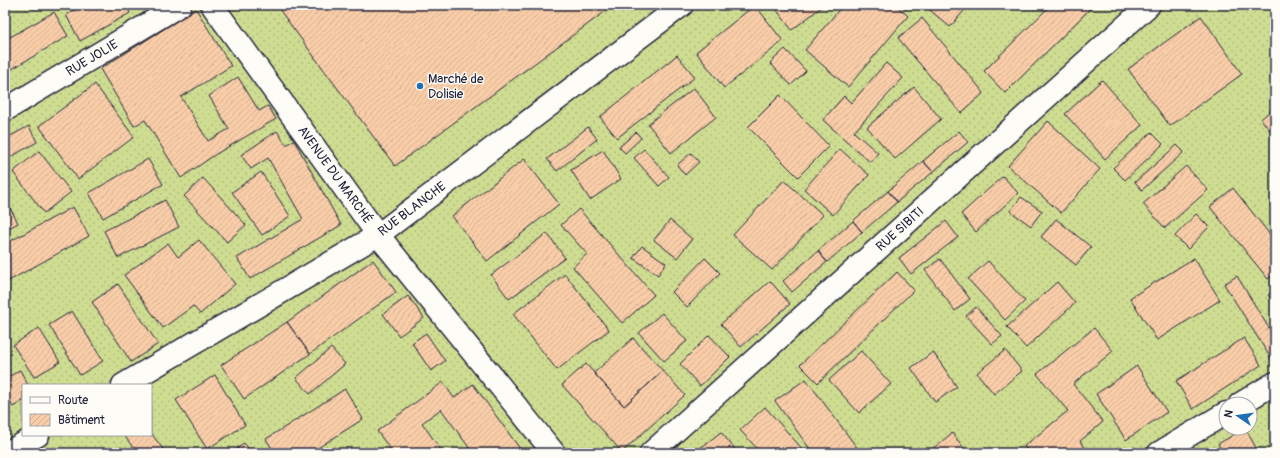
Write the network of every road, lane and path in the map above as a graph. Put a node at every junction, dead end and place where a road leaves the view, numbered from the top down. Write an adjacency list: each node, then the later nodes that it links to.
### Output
1 (180, 5): 5 (street, RUE JOLIE)
2 (212, 5): 6 (street, AVENUE DU MARCHÉ)
3 (682, 5): 6 (street, RUE BLANCHE)
4 (1150, 5): 14 (street, RUE SIBITI)
5 (5, 110)
6 (378, 235): 8 (street, RUE BLANCHE); 13 (street, AVENUE DU MARCHÉ)
7 (1275, 383): 9 (street)
8 (125, 384)
9 (1253, 396)
10 (1218, 418): 15 (street)
11 (36, 436): 12 (street)
12 (7, 453)
13 (554, 453)
14 (651, 453)
15 (1159, 453)

